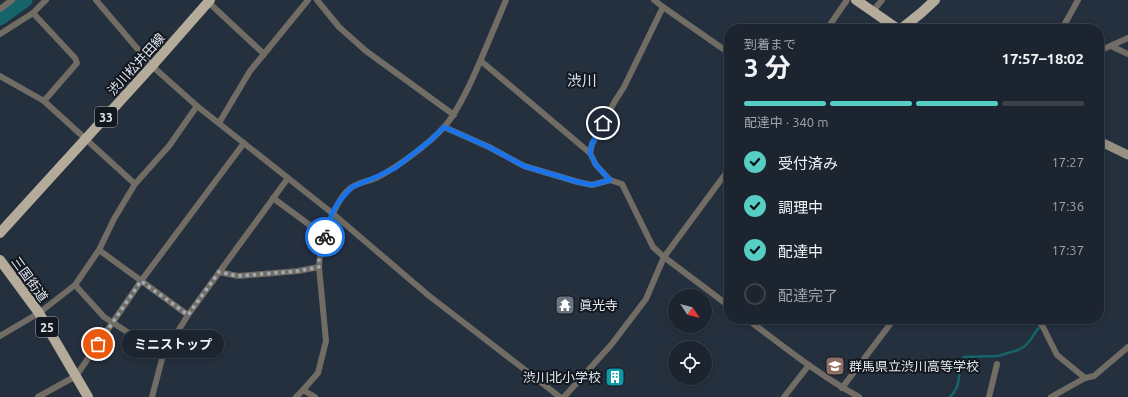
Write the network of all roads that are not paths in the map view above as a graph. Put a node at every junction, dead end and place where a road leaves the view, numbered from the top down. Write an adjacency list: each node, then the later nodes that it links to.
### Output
1 (12, 0): 15 (street)
2 (46, 0): 17 (street)
3 (96, 0): 30 (street)
4 (308, 0): 27 (street)
5 (318, 0): 34 (street)
6 (506, 0): 29 (street)
7 (654, 0): 14 (street)
8 (847, 0): 18 (street)
9 (856, 0): 16 (main road)
10 (882, 0): 16 (street)
11 (935, 0): 20 (main road)
12 (1078, 0): 21 (street)
13 (208, 1): 27 (street); 30 (main road, 渋川松井田線 / 33)
14 (663, 7): 26 (street); 40 (street)
15 (0, 9)
16 (873, 11): 19 (main road)
17 (33, 13): 22 (street); 32 (street)
18 (830, 24)
19 (891, 24)
20 (907, 24)
21 (1065, 24)
22 (0, 34)
23 (1128, 38): 24 (street)
24 (1111, 46): 25 (street); 28 (street)
25 (1104, 49)
26 (724, 50)
27 (264, 54): 35 (street)
28 (1128, 54)
29 (481, 61): 34 (street); 40 (street)
30 (152, 66): 33 (street); 37 (main road, 渋川松井田線 / 33)
31 (0, 76): 32 (street)
32 (44, 100): 37 (street)
33 (197, 106): 35 (street); 45 (street)
34 (454, 115): 36 (street)
35 (219, 123): 38 (street)
36 (444, 127): 44 (street); 47 (street)
37 (86, 138): 45 (street); 49 (main road, 渋川松井田線 / 33)
38 (244, 143): 43 (street); 55 (street)
39 (1104, 143): 41 (street)
40 (590, 153): 44 (street)
41 (1128, 155)
42 (724, 176): 51 (street)
43 (288, 178): 46 (street); 47 (street)
44 (610, 180): 51 (street)
45 (135, 184): 50 (street)
46 (273, 198): 48 (street); 54 (street)
47 (332, 213): 48 (street); 78 (street)
48 (327, 229): 53 (street)
49 (0, 233)
50 (99, 250): 55 (street); 56 (street)
51 (664, 257): 57 (street); 79 (street)
52 (0, 260): 58 (main road, 三国街道 / 25)
53 (319, 267): 54 (street); 72 (street)
54 (219, 272): 59 (street)
55 (141, 281): 59 (street); 60 (street)
56 (75, 285): 58 (street); 60 (street)
57 (724, 302)
58 (39, 313): 64 (street); 69 (main road, 三国街道 / 25)
59 (188, 315): 66 (street)
60 (112, 323): 66 (street); 69 (street)
61 (754, 324): 68 (street)
62 (890, 324): 71 (street)
63 (1040, 324): 70 (street)
64 (0, 336)
65 (1128, 347): 70 (street)
66 (163, 355): 75 (street)
67 (997, 364): 82 (street)
68 (809, 365): 71 (street); 80 (street)
69 (76, 376): 73 (street); 74 (main road, 三国街道 / 25)
70 (1084, 378): 83 (street)
71 (842, 388): 81 (street)
72 (303, 390): 76 (street); 77 (street)
73 (38, 397)
74 (88, 397)
75 (152, 397)
76 (296, 397)
77 (315, 397)
78 (560, 397)
79 (564, 397)
80 (784, 397)
81 (859, 397)
82 (989, 397)
83 (1051, 397)

